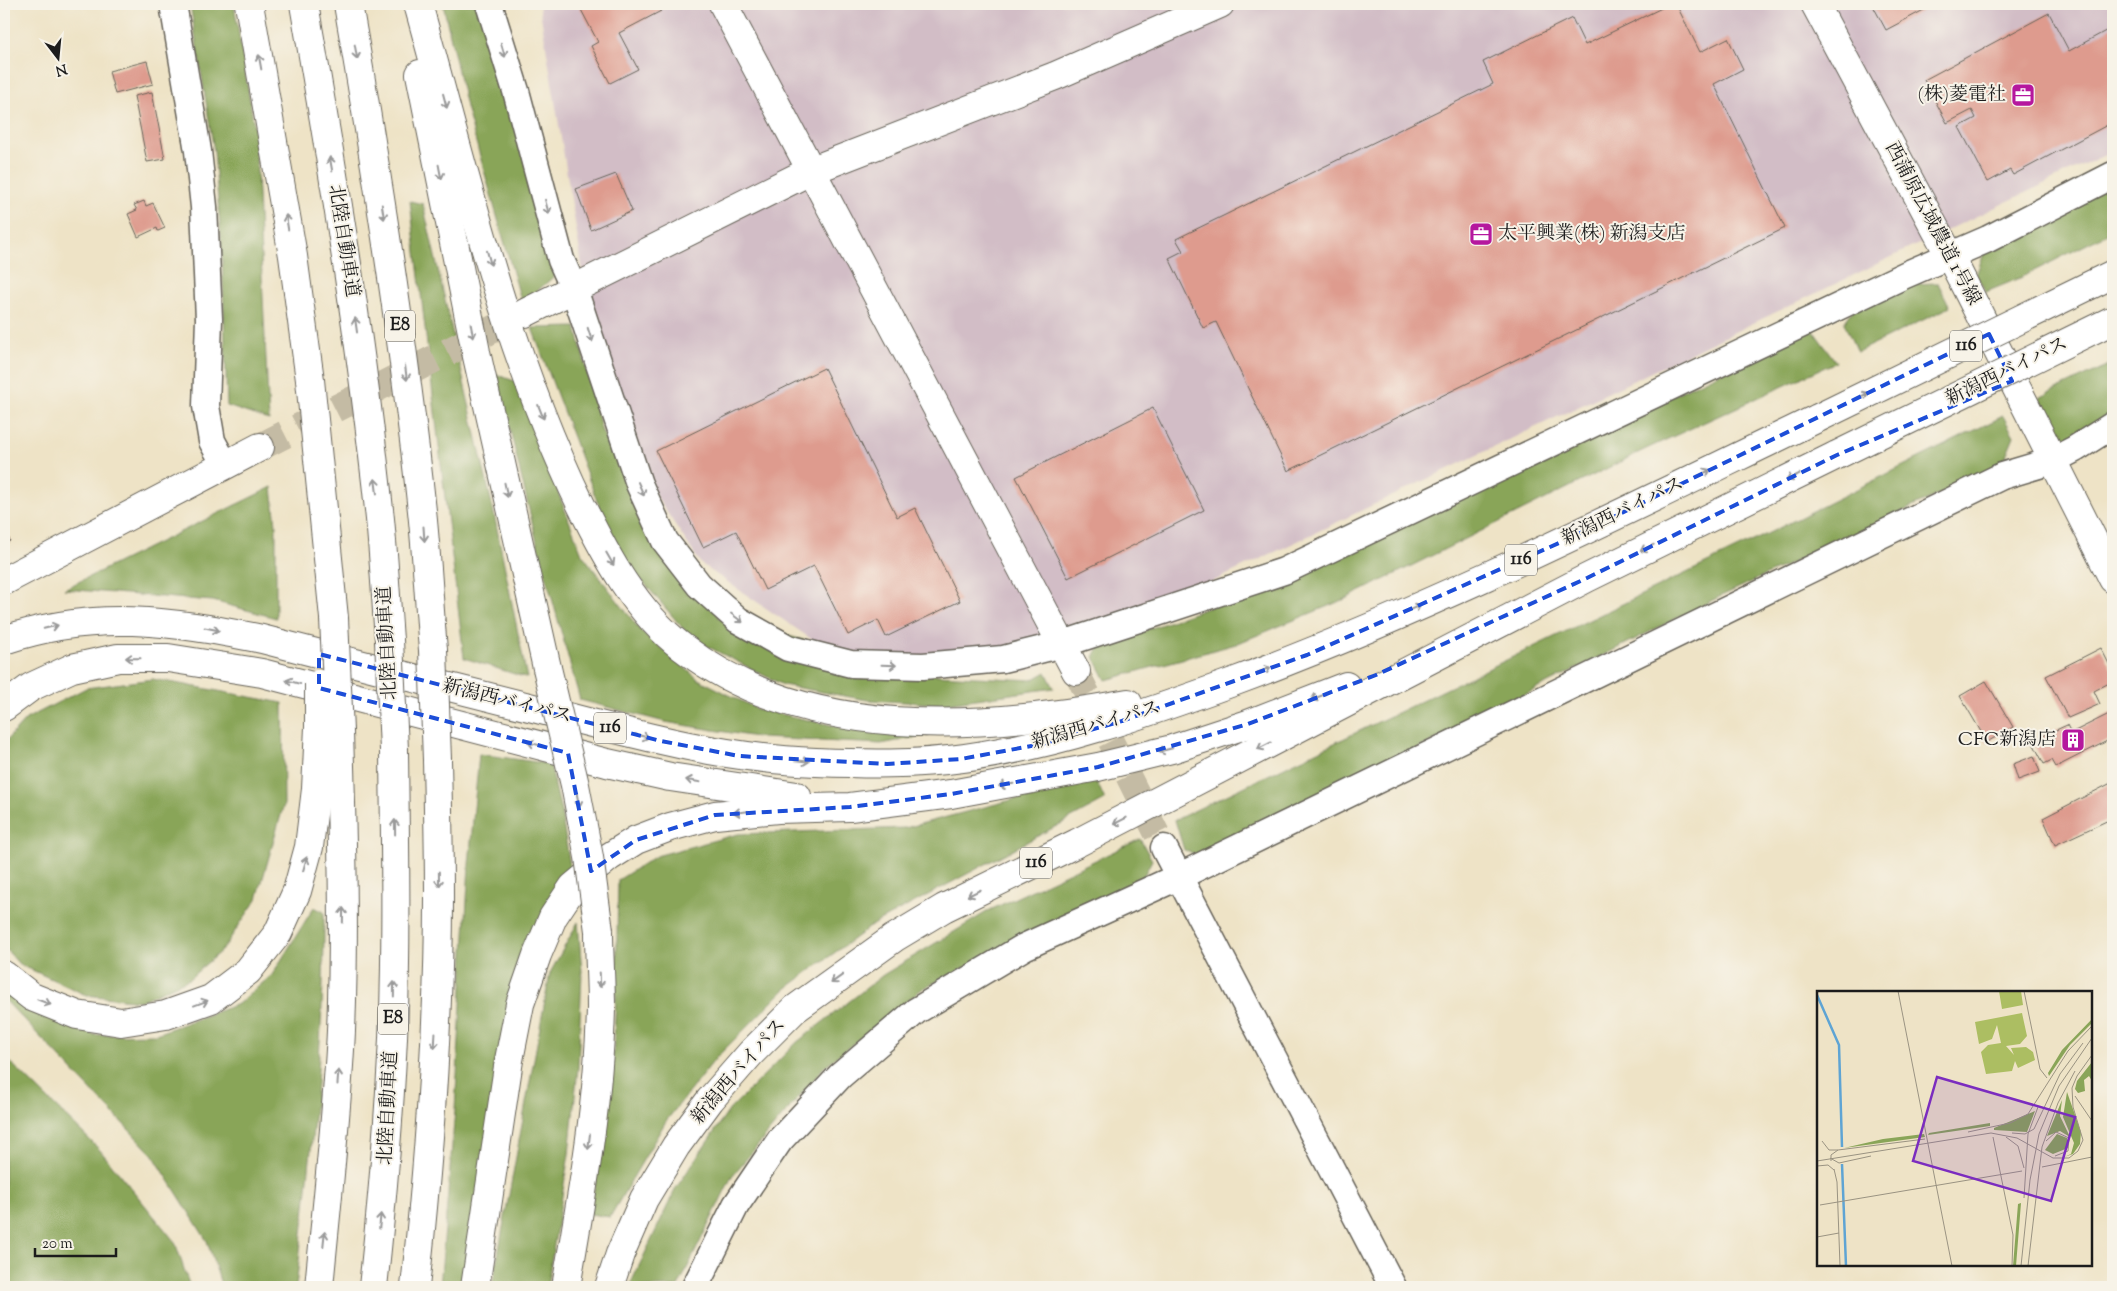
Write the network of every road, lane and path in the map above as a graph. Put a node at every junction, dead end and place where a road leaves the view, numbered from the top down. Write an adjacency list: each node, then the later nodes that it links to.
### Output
1 (173, 4): 25 (street)
2 (249, 4): 34 (main road, one-way to 2, bridge)
3 (304, 4): 40 (main road, 北陸自動車道 / E8, one-way to 3, bridge)
4 (348, 4): 41 (main road, E8, one-way to 41, bridge)
5 (406, 4): 43 (main road, one-way to 43, bridge)
6 (418, 4): 32 (main road, one-way to 32)
7 (490, 4): 16 (street, one-way to 16)
8 (723, 4): 11 (main road)
9 (1220, 4): 11 (main road)
10 (1815, 4): 13 (main road, 西蒲原広域農道 1号線)
11 (810, 171): 16 (main road); 30 (main road)
12 (2113, 174): 13 (street)
13 (1950, 256): 24 (main road, 西蒲原広域農道 1号線); 30 (street)
14 (2113, 261): 20 (main road, bridge)
15 (2113, 274): 20 (main road, 新潟西バイパス / 116, bridge)
16 (574, 289): 17 (main road); 30 (street, one-way to 30)
17 (524, 313)
18 (2113, 320): 23 (main road, 新潟西バイパス / 116, bridge)
19 (2113, 338): 23 (main road, bridge)
20 (1971, 343): 32 (main road, 新潟西バイパス / 116, one-way to 20, bridge)
21 (2113, 425): 24 (street)
22 (260, 447): 25 (main road)
23 (1837, 455): 27 (main road, 新潟西バイパス / 116, one-way to 27)
24 (2052, 461): 26 (main road, 西蒲原広域農道 1号線); 37 (street)
25 (225, 465): 28 (main road)
26 (2112, 572)
27 (1587, 578): 35 (main road, one-way to 35); 44 (main road, 新潟西バイパス / 116, one-way to 44)
28 (4, 581)
29 (4, 640): 32 (main road, 新潟西バイパス / 116, one-way to 32)
30 (1063, 644): 31 (main road)
31 (1076, 671)
32 (1218, 687)
33 (4, 707): 35 (main road, one-way to 33)
34 (329, 729): 38 (main road, one-way to 34); 39 (main road, one-way to 34)
35 (951, 794): 42 (main road, one-way to 42)
36 (1164, 848): 37 (street)
37 (1178, 877): 45 (street); 46 (street)
38 (4, 975)
39 (318, 1287)
40 (373, 1287)
41 (415, 1287)
42 (475, 1287)
43 (566, 1287)
44 (609, 1287)
45 (695, 1287)
46 (1394, 1287)

